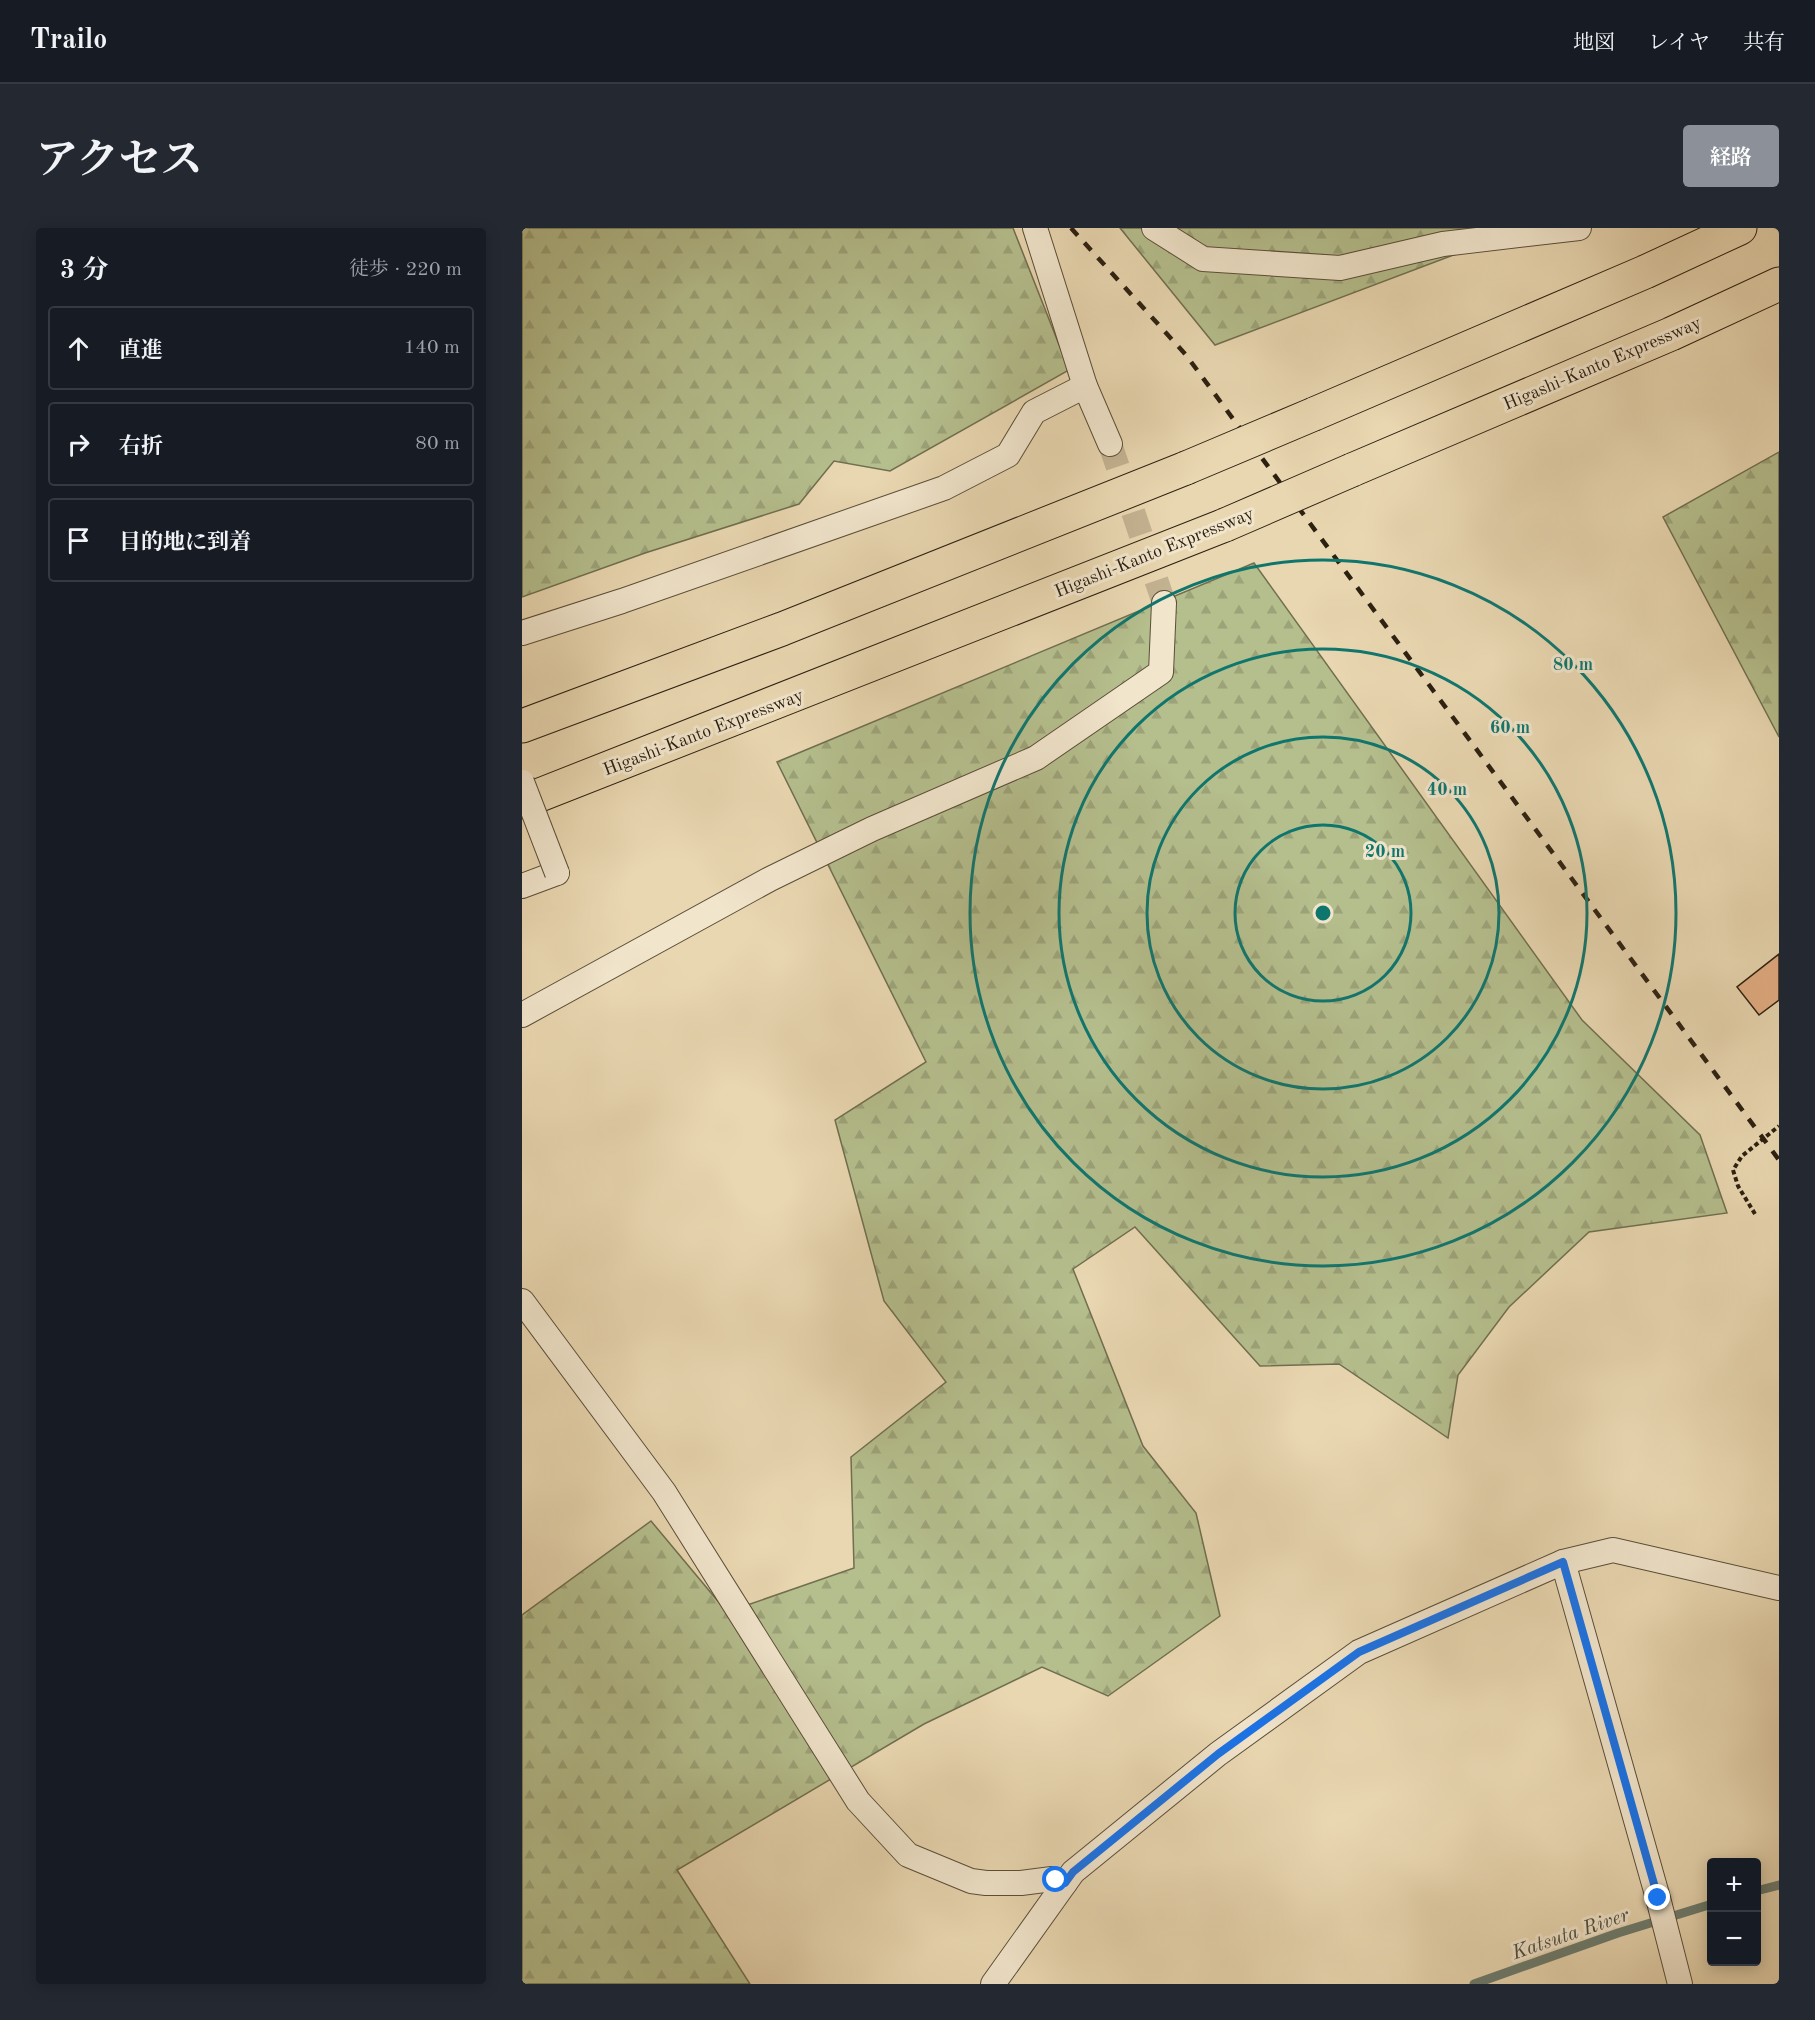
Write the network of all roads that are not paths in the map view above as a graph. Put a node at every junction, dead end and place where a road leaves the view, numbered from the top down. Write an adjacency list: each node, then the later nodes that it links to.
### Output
1 (1035, 228): 6 (street)
2 (1154, 228): 3 (street)
3 (1579, 228)
4 (1740, 228): 10 (highway, bridge)
5 (1779, 284): 12 (highway, Higashi-Kanto Expressway, bridge)
6 (1085, 386): 7 (street); 9 (street)
7 (1110, 444)
8 (1164, 603): 14 (street)
9 (522, 633)
10 (522, 726)
11 (522, 782): 13 (street, bridge)
12 (522, 802)
13 (522, 886)
14 (522, 1015)
15 (522, 1301): 18 (street)
16 (1563, 1562): 17 (street); 18 (street); 20 (street)
17 (1779, 1588)
18 (1065, 1883): 19 (street)
19 (993, 1984)
20 (1680, 1984)

